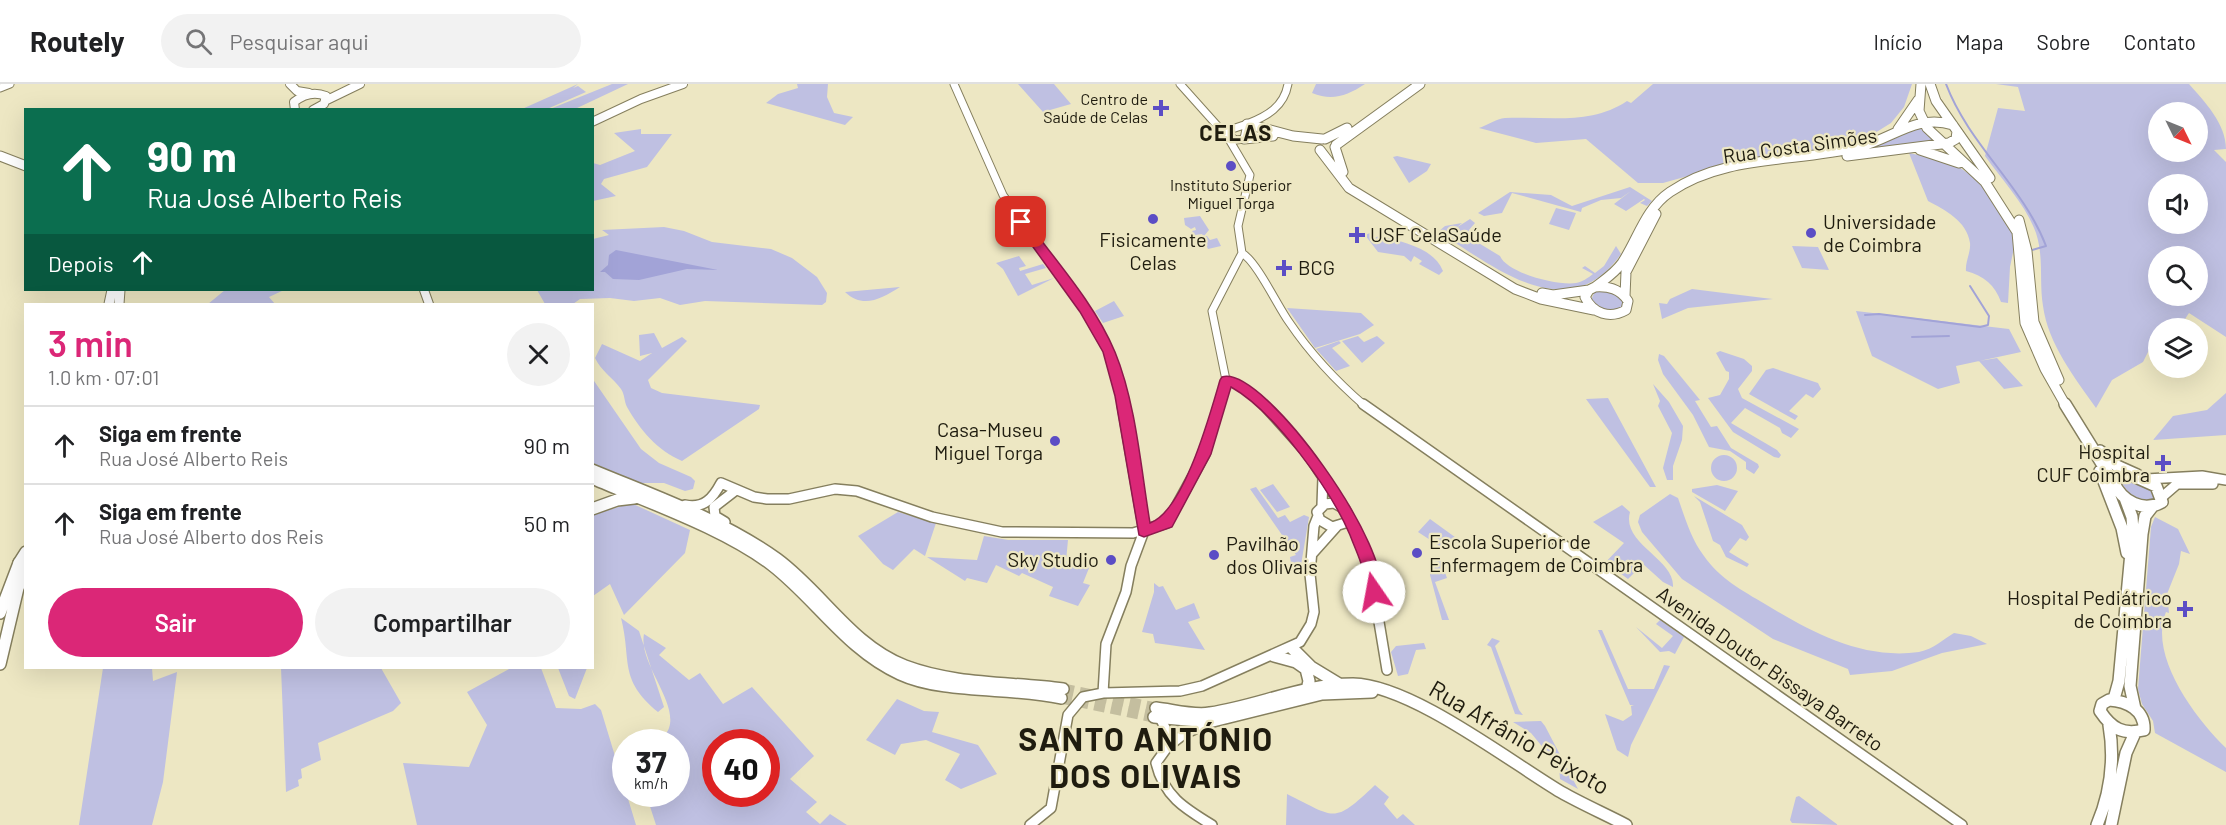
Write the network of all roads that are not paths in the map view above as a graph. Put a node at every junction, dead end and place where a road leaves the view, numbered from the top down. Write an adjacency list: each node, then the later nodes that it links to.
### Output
1 (10, 84): 12 (street)
2 (290, 84): 13 (main road)
3 (360, 84): 17 (main road)
4 (683, 84): 19 (main road)
5 (954, 84): 60 (street)
6 (1180, 84): 23 (street)
7 (1288, 84): 21 (street)
8 (1412, 84): 26 (main road)
9 (1420, 84): 28 (main road)
10 (1921, 84): 16 (main road)
11 (1930, 84): 22 (main road)
12 (0, 88)
13 (297, 91): 14 (main road); 15 (main road)
14 (313, 93): 15 (main road); 17 (main road)
15 (297, 99): 18 (main road)
16 (1919, 99): 20 (main road); 24 (main road)
17 (324, 104)
18 (294, 108)
19 (594, 121)
20 (1923, 121): 22 (main road); 24 (main road, Rua Costa Simões); 27 (main road)
21 (1247, 124): 23 (street); 25 (street); 26 (main road)
22 (1955, 128): 27 (main road); 45 (main road)
23 (1225, 134): 25 (street); 32 (street)
24 (1891, 135): 38 (main road, Rua Costa Simões)
25 (1244, 139): 29 (main road); 32 (street)
26 (1323, 139): 28 (main road); 29 (main road)
27 (1942, 144): 30 (main road, Rua Costa Simões); 36 (main road)
28 (1335, 146): 29 (main road); 38 (main road)
29 (1318, 148): 40 (main road)
30 (1905, 149): 36 (main road); 39 (main road, Rua Costa Simões)
31 (0, 150): 34 (main road)
32 (1240, 155): 37 (street)
33 (0, 156): 35 (main road)
34 (24, 159)
35 (24, 165)
36 (1976, 171): 42 (main road)
37 (1242, 254): 41 (street); 85 (street, Avenida Doutor Bissaya Barreto)
38 (1592, 289): 39 (main road); 40 (main road)
39 (1625, 296): 40 (main road)
40 (1594, 310)
41 (1226, 380): 44 (street); 60 (street)
42 (2089, 446): 48 (main road); 64 (main road)
43 (594, 471): 51 (main road)
44 (1323, 476): 54 (street); 57 (street)
45 (2141, 477): 47 (street); 48 (main road); 52 (main road)
46 (594, 479): 51 (main road)
47 (2226, 480)
48 (2114, 483): 53 (main road)
49 (2226, 485): 52 (street)
50 (736, 490): 51 (street); 60 (street); 62 (street)
51 (642, 496): 56 (main road); 62 (main road); 62 (main road)
52 (2163, 497): 55 (main road)
53 (2125, 498): 55 (main road); 64 (main road)
54 (1322, 505): 57 (street); 58 (street)
55 (2152, 507): 76 (main road)
56 (594, 508)
57 (1344, 510): 59 (street); 61 (street)
58 (1318, 516): 59 (street); 63 (street)
59 (1339, 526): 61 (street); 63 (street)
60 (1144, 531): 73 (street)
61 (1357, 536): 70 (street)
62 (743, 537)
63 (1312, 554): 67 (street)
64 (2130, 565): 75 (main road)
65 (22, 567): 66 (main road); 69 (main road)
66 (0, 613)
67 (1292, 648): 68 (street); 71 (main road)
68 (1274, 656): 72 (main road); 73 (street)
69 (0, 664)
70 (1387, 670)
71 (1339, 684): 72 (main road, Rua Afrânio Peixoto); 74 (main road, Rua Afrânio Peixoto)
72 (1306, 690): 77 (main road, Rua Afrânio Peixoto)
73 (1103, 693): 82 (street)
74 (1388, 693): 78 (main road, Rua Afrânio Peixoto); 84 (main road, Rua Afrânio Peixoto)
75 (2114, 699): 76 (main road); 79 (main road)
76 (2135, 709): 80 (main road)
77 (1157, 714): 78 (main road, Rua Afrânio Peixoto); 81 (street)
78 (1209, 723): 81 (street)
79 (2109, 725): 80 (main road); 86 (main road)
80 (2134, 735): 87 (main road)
81 (1166, 749): 83 (street)
82 (1030, 825)
83 (1212, 825)
84 (1626, 825)
85 (1962, 825)
86 (2097, 825)
87 (2111, 825)

